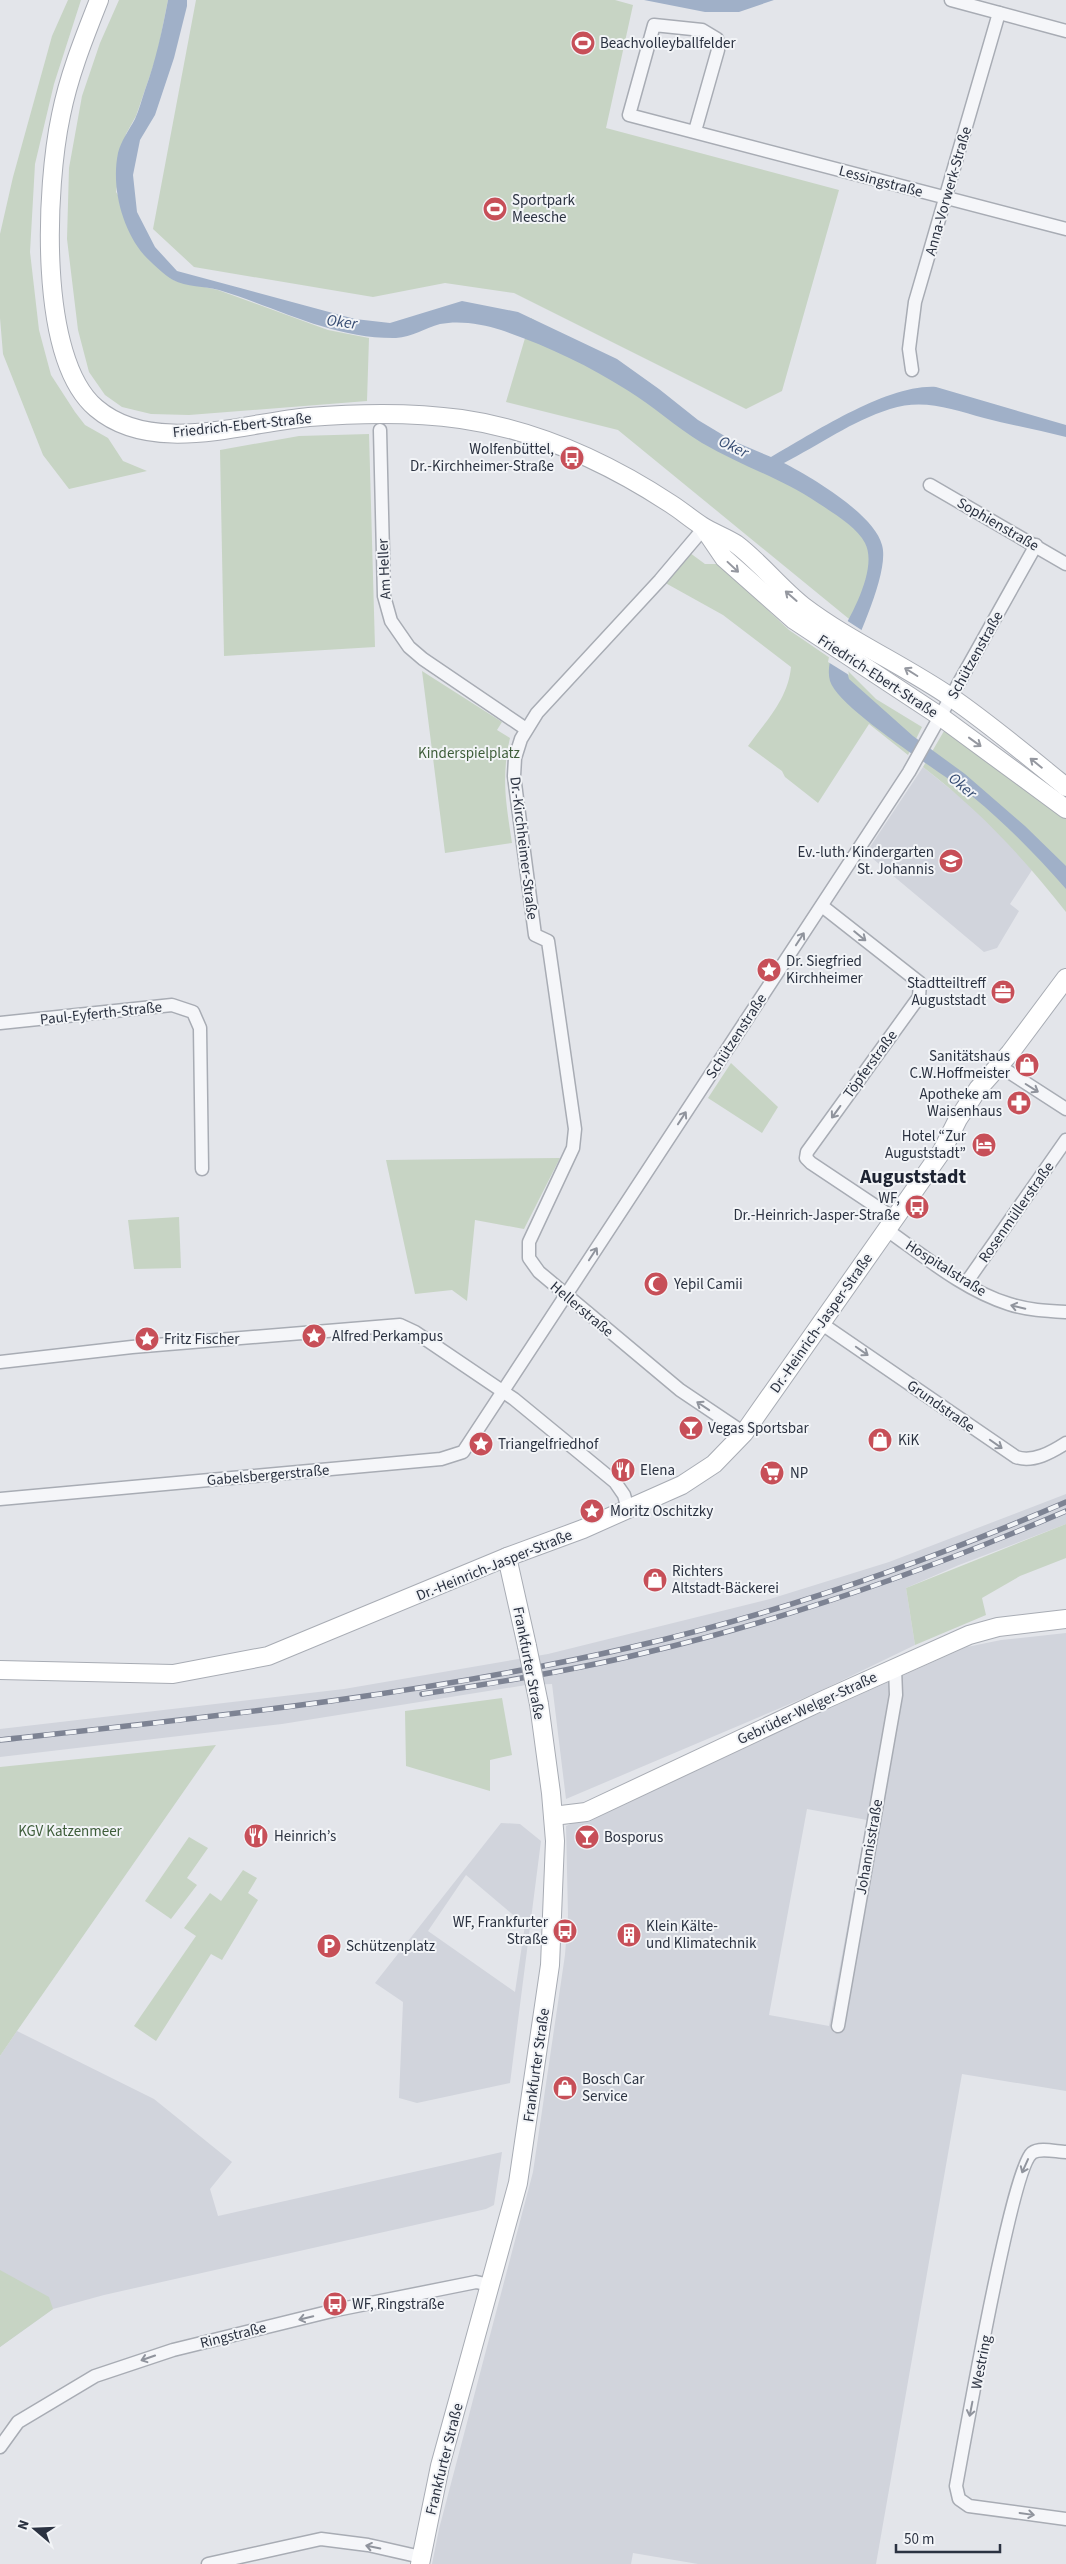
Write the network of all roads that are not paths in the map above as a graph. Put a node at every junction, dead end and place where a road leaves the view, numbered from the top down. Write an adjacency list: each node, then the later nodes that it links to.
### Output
1 (99, 0): 11 (main road, Friedrich-Ebert-Straße)
2 (951, 0): 3 (street)
3 (999, 13): 4 (street); 6 (street, Anna-Vorwerk-Straße)
4 (1066, 32)
5 (695, 131): 5 (street, Lessingstraße); 6 (street, Lessingstraße)
6 (946, 198): 7 (street, Lessingstraße); 8 (street, Anna-Vorwerk-Straße)
7 (1066, 229)
8 (912, 370)
9 (380, 430): 16 (street, Am Heller)
10 (930, 485): 12 (street, Sophienstraße)
11 (704, 528): 14 (main road, Friedrich-Ebert-Straße, one-way to 11); 15 (main road, Friedrich-Ebert-Straße, one-way to 15); 16 (street, Dr.-Kirchheimer-Straße)
12 (1036, 545): 13 (street, Sophienstraße); 14 (street, Schützenstraße)
13 (1066, 564)
14 (952, 698): 15 (street, Schützenstraße); 17 (main road, Friedrich-Ebert-Straße, one-way to 14)
15 (941, 717): 18 (main road, Friedrich-Ebert-Straße, one-way to 18); 19 (street, Schützenstraße)
16 (526, 729): 24 (street, Dr.-Kirchheimer-Straße)
17 (1066, 787)
18 (1066, 809)
19 (822, 906): 27 (street, Töpferstraße, one-way to 27); 29 (street, Schützenstraße, one-way to 19)
20 (1066, 978): 22 (main road, Dr.-Heinrich-Jasper-Straße)
21 (0, 1023): 26 (street, Paul-Eyferth-Straße)
22 (998, 1065): 23 (street, one-way to 23); 27 (main road, Dr.-Heinrich-Jasper-Straße)
23 (1066, 1109)
24 (575, 1139): 29 (street, Hellerstraße)
25 (1066, 1140): 28 (street, Rosenmüllerstraße)
26 (202, 1169)
27 (891, 1224): 28 (street, Hospitalstraße); 31 (main road, Dr.-Heinrich-Jasper-Straße)
28 (966, 1283): 30 (street, Hospitalstraße, one-way to 28)
29 (566, 1295): 33 (street, Schützenstraße); 34 (street, Hellerstraße, one-way to 29)
30 (1066, 1312)
31 (822, 1324): 34 (main road, Dr.-Heinrich-Jasper-Straße); 35 (street, Grundstraße, one-way to 35)
32 (0, 1362): 33 (street)
33 (502, 1391): 36 (street, Gabelsbergerstraße); 37 (street)
34 (744, 1434): 37 (main road, Dr.-Heinrich-Jasper-Straße)
35 (1066, 1443)
36 (0, 1499)
37 (628, 1509): 38 (main road, Dr.-Heinrich-Jasper-Straße)
38 (507, 1557): 41 (main road, Dr.-Heinrich-Jasper-Straße); 42 (main road, Frankfurter Straße, bridge)
39 (1066, 1619): 40 (main road, Gebrüder-Welger-Straße)
40 (895, 1668): 42 (main road, Gebrüder-Welger-Straße); 43 (street, Johannisstraße)
41 (0, 1670)
42 (554, 1816): 45 (main road, Frankfurter Straße)
43 (838, 2026)
44 (1066, 2152): 47 (street, Westring, one-way to 47)
45 (490, 2285): 46 (street, Ringstraße, one-way to 46); 48 (main road, Frankfurter Straße)
46 (0, 2447)
47 (1066, 2519)
48 (420, 2561): 49 (street, one-way to 49)
49 (208, 2564)

